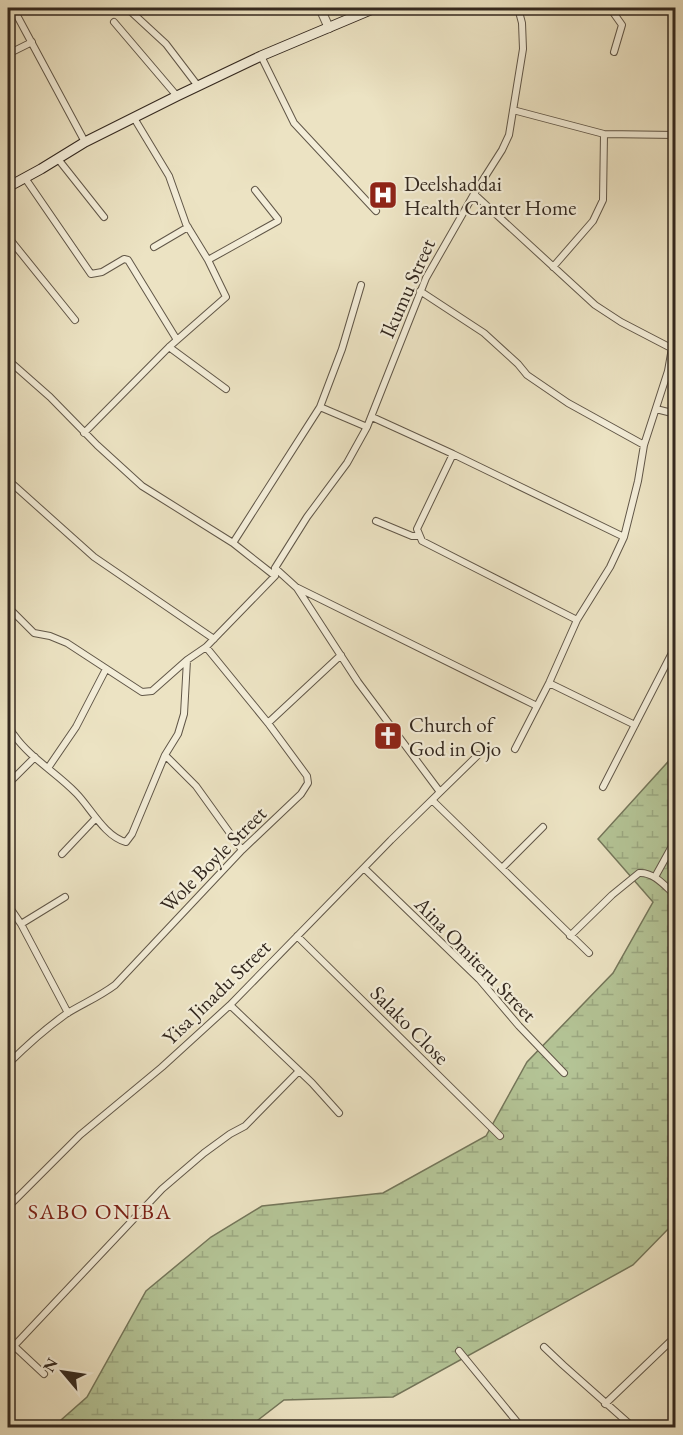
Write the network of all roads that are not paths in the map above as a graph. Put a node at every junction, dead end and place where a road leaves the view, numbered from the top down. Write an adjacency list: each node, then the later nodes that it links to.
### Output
1 (13, 8): 9 (street)
2 (127, 8): 13 (street)
3 (320, 8): 8 (street)
4 (375, 8): 8 (main road)
5 (518, 8): 15 (street, Ikumu Street)
6 (610, 8): 10 (street)
7 (114, 22): 14 (street)
8 (329, 28): 12 (main road)
9 (32, 42): 11 (street); 19 (street)
10 (614, 52)
11 (8, 54)
12 (261, 56): 13 (main road); 25 (street)
13 (198, 86): 14 (main road)
14 (177, 96): 16 (main road)
15 (513, 110): 17 (street); 24 (street, Ikumu Street)
16 (134, 118): 19 (main road); 27 (street)
17 (604, 134): 18 (street); 31 (street)
18 (675, 135)
19 (85, 142): 20 (main road)
20 (58, 159): 21 (main road); 26 (street)
21 (25, 178): 22 (main road); 36 (street)
22 (8, 187)
23 (255, 190): 30 (street)
24 (474, 194): 31 (street); 33 (street, Ikumu Street)
25 (376, 211)
26 (104, 217)
27 (188, 227): 29 (street); 30 (street)
28 (8, 237): 34 (street)
29 (154, 247)
30 (208, 260): 36 (street)
31 (553, 267): 38 (street)
32 (361, 285): 41 (street)
33 (420, 291): 44 (street, Ikumu Street); 47 (street)
34 (75, 320)
35 (675, 325): 38 (street)
36 (177, 340): 37 (street)
37 (169, 347): 40 (street); 46 (street)
38 (671, 348): 42 (street)
39 (8, 360): 46 (street)
40 (226, 388)
41 (320, 406): 45 (street); 53 (street)
42 (656, 409): 43 (street); 47 (street)
43 (675, 414)
44 (372, 417): 45 (street, Ikumu Street); 48 (street)
45 (367, 428): 54 (street, Ikumu Street)
46 (84, 433): 53 (street)
47 (644, 445): 52 (street)
48 (453, 454): 51 (street); 52 (street)
49 (8, 480): 59 (street)
50 (376, 521): 51 (street)
51 (419, 536): 58 (street)
52 (624, 537): 58 (street)
53 (233, 543): 55 (street)
54 (275, 568): 55 (street); 56 (street)
55 (275, 576): 59 (street)
56 (297, 588): 62 (street); 66 (street)
57 (8, 607): 64 (street)
58 (578, 620): 65 (street)
59 (214, 639): 61 (street)
60 (675, 645): 69 (street)
61 (206, 648): 63 (street); 68 (street, Wole Boyle Street)
62 (342, 655): 68 (street); 77 (street)
63 (188, 660): 64 (street); 71 (street)
64 (106, 669): 74 (street)
65 (549, 683): 66 (street); 69 (street)
66 (537, 706): 70 (street)
67 (8, 723): 73 (street)
68 (268, 723): 82 (street, Wole Boyle Street)
69 (635, 725): 76 (street)
70 (515, 749)
71 (165, 755): 79 (street); 82 (street)
72 (478, 755): 77 (street, Yisa Jinadu Street)
73 (34, 757): 74 (street); 75 (street)
74 (48, 768): 79 (street)
75 (8, 784)
76 (603, 787)
77 (440, 792): 78 (street, Yisa Jinadu Street)
78 (432, 800): 84 (street, Yisa Jinadu Street); 85 (street)
79 (96, 818): 83 (street)
80 (543, 827): 85 (street)
81 (675, 839): 86 (street)
82 (242, 850): 95 (street, Wole Boyle Street)
83 (62, 854)
84 (364, 868): 91 (street, Yisa Jinadu Street); 98 (street, Aina Omiteru Street)
85 (502, 868): 92 (street)
86 (655, 877): 87 (street); 92 (street)
87 (675, 896)
88 (65, 897): 90 (street)
89 (8, 905): 90 (street)
90 (21, 924): 95 (street)
91 (297, 936): 94 (street, Yisa Jinadu Street); 100 (street, Salako Close)
92 (570, 936): 93 (street)
93 (589, 953)
94 (230, 1005): 97 (street); 101 (street, Yisa Jinadu Street)
95 (68, 1013): 96 (street, Wole Boyle Street)
96 (8, 1064)
97 (299, 1071): 99 (street); 104 (street)
98 (564, 1073)
99 (339, 1113)
100 (500, 1136)
101 (8, 1207)
102 (675, 1336): 109 (street)
103 (8, 1338): 104 (street)
104 (14, 1346): 107 (street); 108 (street)
105 (544, 1347): 109 (street)
106 (459, 1351): 110 (street)
107 (8, 1357)
108 (44, 1374)
109 (605, 1404): 111 (street)
110 (522, 1428)
111 (634, 1428)

